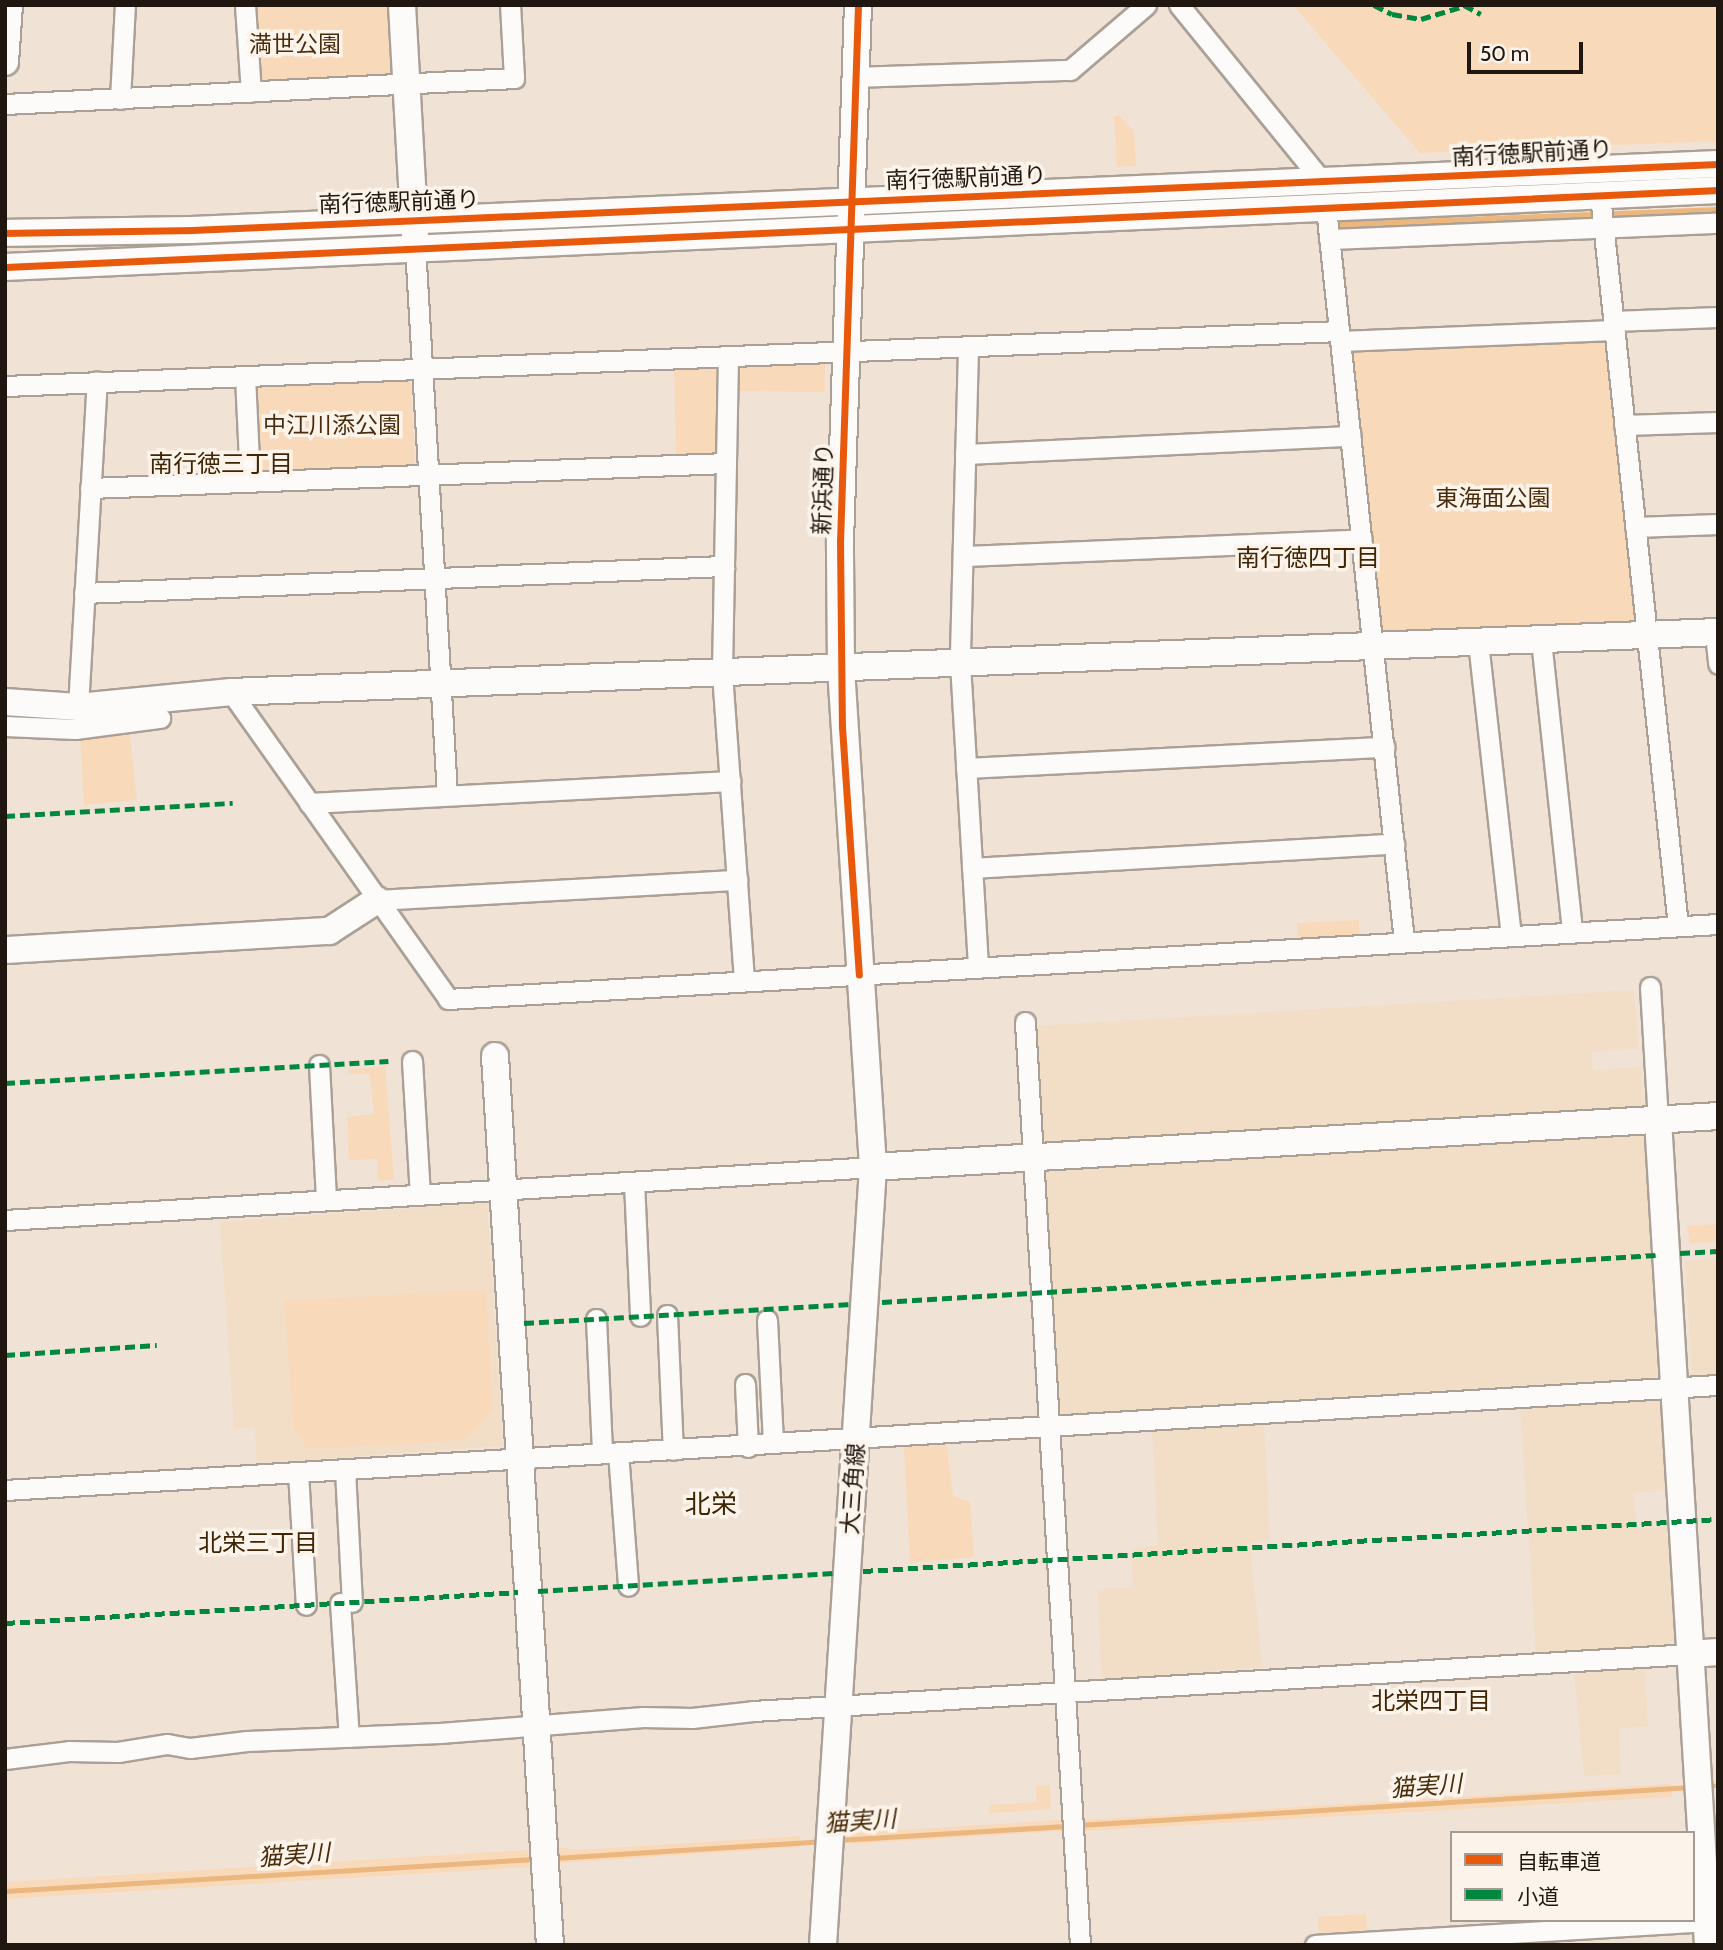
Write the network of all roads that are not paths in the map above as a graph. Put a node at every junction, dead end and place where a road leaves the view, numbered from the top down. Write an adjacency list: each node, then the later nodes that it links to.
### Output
1 (9, 5): 9 (street)
2 (125, 5): 13 (street)
3 (245, 5): 12 (street)
4 (401, 5): 11 (street)
5 (510, 5): 11 (street)
6 (858, 5): 10 (street, 新浜通り)
7 (1146, 5): 10 (street)
8 (1179, 5): 17 (street)
9 (5, 62)
10 (855, 77): 19 (street, 新浜通り)
11 (406, 84): 12 (street); 22 (street)
12 (251, 92): 13 (street)
13 (120, 99): 14 (street)
14 (5, 104)
15 (1718, 164): 17 (street, 南行徳駅前通り)
16 (1718, 190): 18 (street, 南行徳駅前通り)
17 (1325, 195): 18 (street, 南行徳駅前通り); 19 (street, 南行徳駅前通り); 23 (street)
18 (1602, 214): 20 (street); 23 (street); 26 (street)
19 (851, 215): 22 (street, 南行徳駅前通り); 29 (street, 新浜通り)
20 (1718, 223)
21 (5, 233): 22 (street, 南行徳駅前通り)
22 (414, 233): 24 (street, 南行徳駅前通り); 31 (street)
23 (1329, 239): 27 (street)
24 (5, 267)
25 (1718, 317): 26 (street)
26 (1613, 326): 27 (street); 36 (street)
27 (1340, 336): 28 (street); 37 (street)
28 (968, 348): 29 (street); 38 (street)
29 (846, 354): 30 (street); 57 (street, 新浜通り)
30 (728, 358): 31 (street); 39 (street)
31 (422, 369): 32 (street); 40 (street)
32 (245, 376): 33 (street); 41 (street)
33 (97, 382): 34 (street); 42 (street)
34 (5, 386)
35 (1718, 422): 36 (street)
36 (1624, 425): 44 (street)
37 (1350, 436): 38 (street); 45 (street)
38 (965, 454): 46 (street)
39 (726, 463): 40 (street); 47 (street)
40 (428, 474): 41 (street); 48 (street)
41 (250, 481): 42 (street)
42 (90, 488): 49 (street)
43 (1718, 524): 44 (street)
44 (1635, 527): 51 (street)
45 (1362, 539): 46 (street); 54 (street)
46 (962, 556): 55 (street)
47 (724, 566): 48 (street); 58 (street)
48 (434, 579): 49 (street); 59 (street)
49 (85, 593): 62 (street)
50 (1716, 632): 51 (street); 56 (street)
51 (1647, 635): 52 (street); 75 (street)
52 (1541, 640): 53 (street); 76 (street)
53 (1478, 642): 54 (street); 77 (street)
54 (1373, 646): 55 (street); 65 (street)
55 (960, 663): 57 (street); 66 (street)
56 (1718, 664)
57 (841, 668): 58 (street); 81 (street, 新浜通り)
58 (722, 673): 59 (street); 67 (street)
59 (440, 684): 60 (street); 68 (street)
60 (231, 692): 62 (street); 69 (street)
61 (5, 702): 62 (street)
62 (78, 707)
63 (160, 718): 64 (street)
64 (5, 726)
65 (1384, 747): 66 (street); 70 (street)
66 (966, 768): 71 (street)
67 (730, 781): 68 (street); 72 (street)
68 (447, 795): 69 (street)
69 (309, 803): 73 (street)
70 (1394, 844): 71 (street); 78 (street)
71 (972, 868): 80 (street)
72 (737, 880): 73 (street); 82 (street)
73 (377, 900): 79 (street); 82 (street)
74 (1718, 924): 75 (street)
75 (1678, 926): 76 (street)
76 (1572, 932): 77 (street)
77 (1511, 936): 78 (street)
78 (1404, 942): 80 (street)
79 (5, 950)
80 (978, 967): 81 (street)
81 (859, 974): 82 (street); 85 (street, 新浜通り)
82 (744, 981)
83 (1650, 987): 90 (street)
84 (1025, 1022): 91 (street)
85 (864, 1033): 92 (street, 大三角線)
86 (495, 1056): 94 (street)
87 (412, 1061): 95 (street)
88 (319, 1065): 96 (street)
89 (1718, 1116): 90 (street)
90 (1658, 1120): 91 (street); 104 (street)
91 (1033, 1156): 92 (street); 105 (street)
92 (873, 1167): 93 (street); 106 (street, 大三角線)
93 (634, 1182): 94 (street); 99 (street)
94 (503, 1190): 95 (street); 111 (street)
95 (420, 1195): 96 (street)
96 (326, 1200): 97 (street)
97 (5, 1220)
98 (667, 1315): 109 (street)
99 (640, 1316)
100 (596, 1319): 110 (street)
101 (767, 1320): 107 (street)
102 (744, 1384): 108 (street)
103 (1718, 1385): 104 (street)
104 (1674, 1388): 105 (street); 118 (street)
105 (1048, 1426): 106 (street); 119 (street)
106 (856, 1438): 107 (street); 120 (street, 大三角線)
107 (773, 1443): 108 (street)
108 (748, 1447): 109 (street)
109 (673, 1450): 110 (street)
110 (610, 1452): 111 (street); 115 (street)
111 (520, 1458): 112 (street); 121 (street)
112 (345, 1470): 113 (street); 122 (street)
113 (298, 1472): 114 (street); 116 (street)
114 (5, 1490)
115 (628, 1586)
116 (306, 1605)
117 (1718, 1652): 118 (street)
118 (1690, 1654): 119 (street); 124 (street)
119 (1064, 1693): 120 (street); 127 (street)
120 (839, 1706): 121 (street); 126 (street, 大三角線)
121 (537, 1725): 122 (street); 125 (street)
122 (349, 1737): 123 (street)
123 (5, 1759)
124 (1711, 1928): 128 (street)
125 (550, 1945)
126 (823, 1945)
127 (1080, 1945)
128 (1315, 1945)

